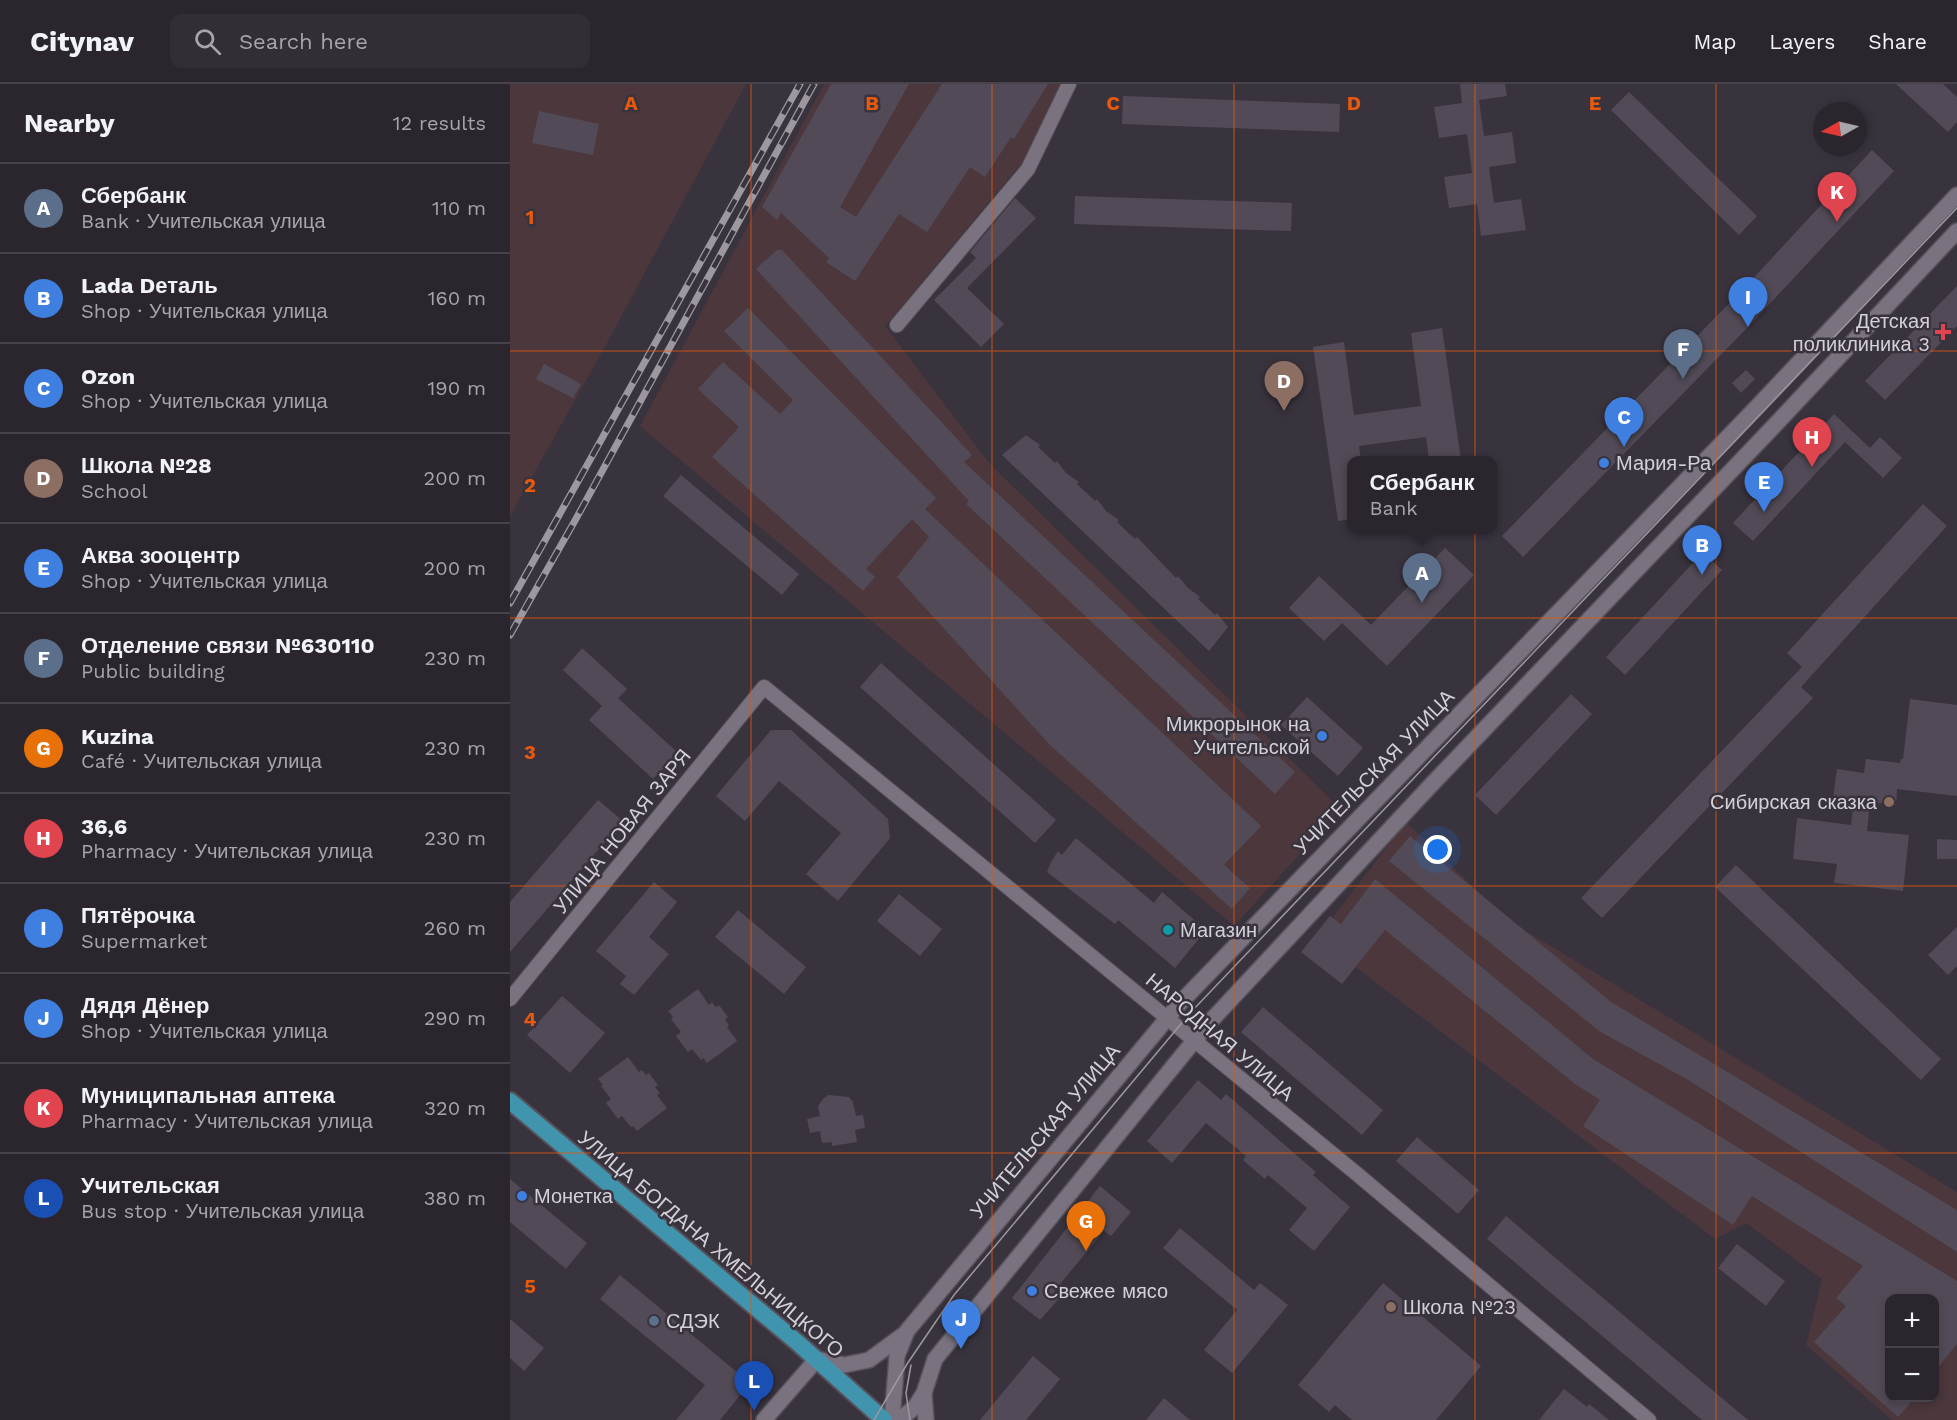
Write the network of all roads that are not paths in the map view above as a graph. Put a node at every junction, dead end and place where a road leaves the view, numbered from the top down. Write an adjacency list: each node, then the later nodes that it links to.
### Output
1 (1069, 84): 4 (street)
2 (1957, 195): 7 (main road, УЧИТЕЛЬСКАЯ УЛИЦА)
3 (1957, 231): 8 (main road)
4 (897, 326)
5 (764, 687): 6 (street, УЛИЦА НОВАЯ ЗАРЯ); 7 (street, НАРОДНАЯ УЛИЦА)
6 (510, 999)
7 (1166, 1018): 8 (street, НАРОДНАЯ УЛИЦА); 10 (main road, УЧИТЕЛЬСКАЯ УЛИЦА)
8 (1194, 1041): 12 (main road); 18 (street, НАРОДНАЯ УЛИЦА)
9 (510, 1101): 11 (highway, УЛИЦА БОГДАНА ХМЕЛЬНИЦКОГО)
10 (907, 1332): 11 (main road); 15 (main road, УЧИТЕЛЬСКАЯ УЛИЦА)
11 (817, 1359): 13 (main road); 14 (highway, УЛИЦА БОГДАНА ХМЕЛЬНИЦКОГО)
12 (924, 1393): 16 (main road); 17 (main road)
13 (765, 1420)
14 (884, 1420)
15 (892, 1420)
16 (899, 1420)
17 (926, 1420)
18 (1649, 1420)

